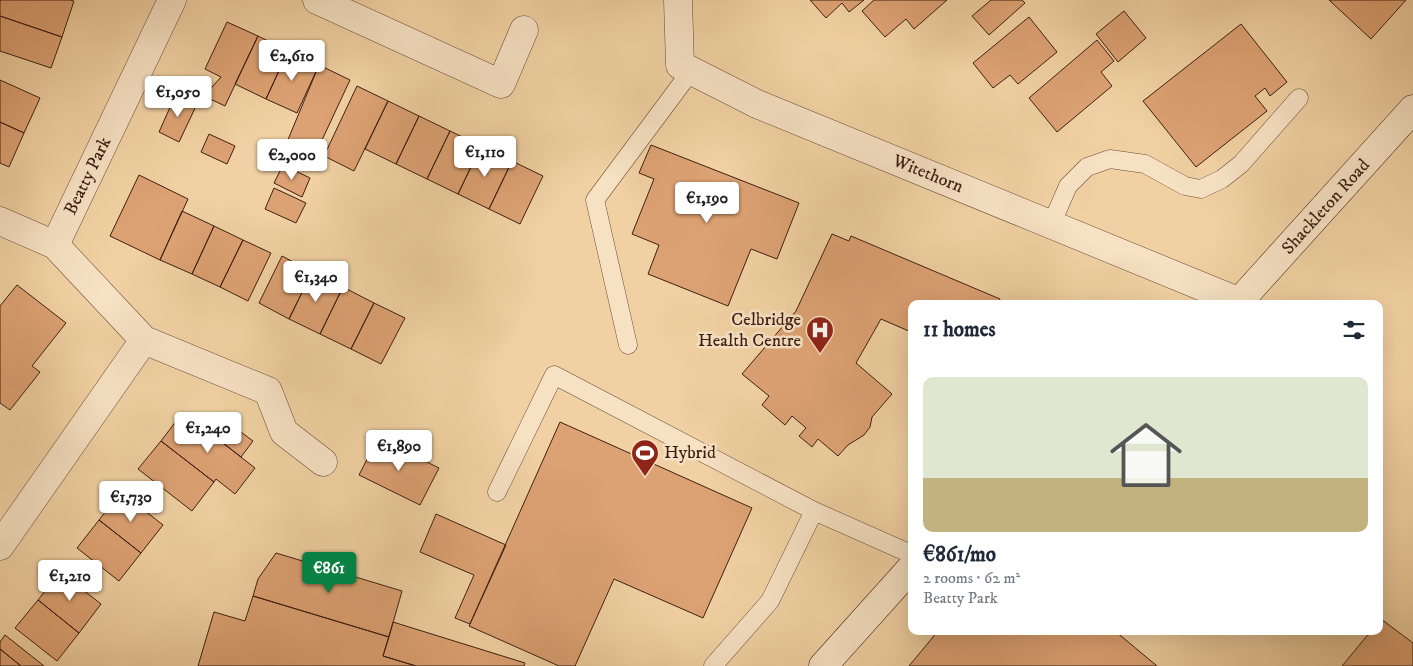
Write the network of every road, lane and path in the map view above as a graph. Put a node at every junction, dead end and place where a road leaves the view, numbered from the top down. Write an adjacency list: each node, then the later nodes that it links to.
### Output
1 (172, 0): 10 (street, Beatty Park)
2 (317, 0): 4 (street)
3 (678, 0): 5 (street)
4 (524, 30)
5 (691, 71): 9 (street, Witethorn); 14 (lane)
6 (1299, 98): 9 (lane)
7 (1413, 109): 12 (street, Shackleton Road)
8 (0, 220): 10 (street)
9 (1051, 224): 11 (street, Witethorn)
10 (55, 245): 13 (street)
11 (1231, 300)
12 (1241, 300)
13 (144, 340): 15 (street); 18 (street)
14 (628, 345)
15 (322, 462)
16 (497, 492): 17 (lane)
17 (814, 511): 19 (lane); 21 (lane)
18 (0, 546)
19 (908, 553)
20 (908, 571): 22 (street)
21 (714, 666)
22 (823, 666)

